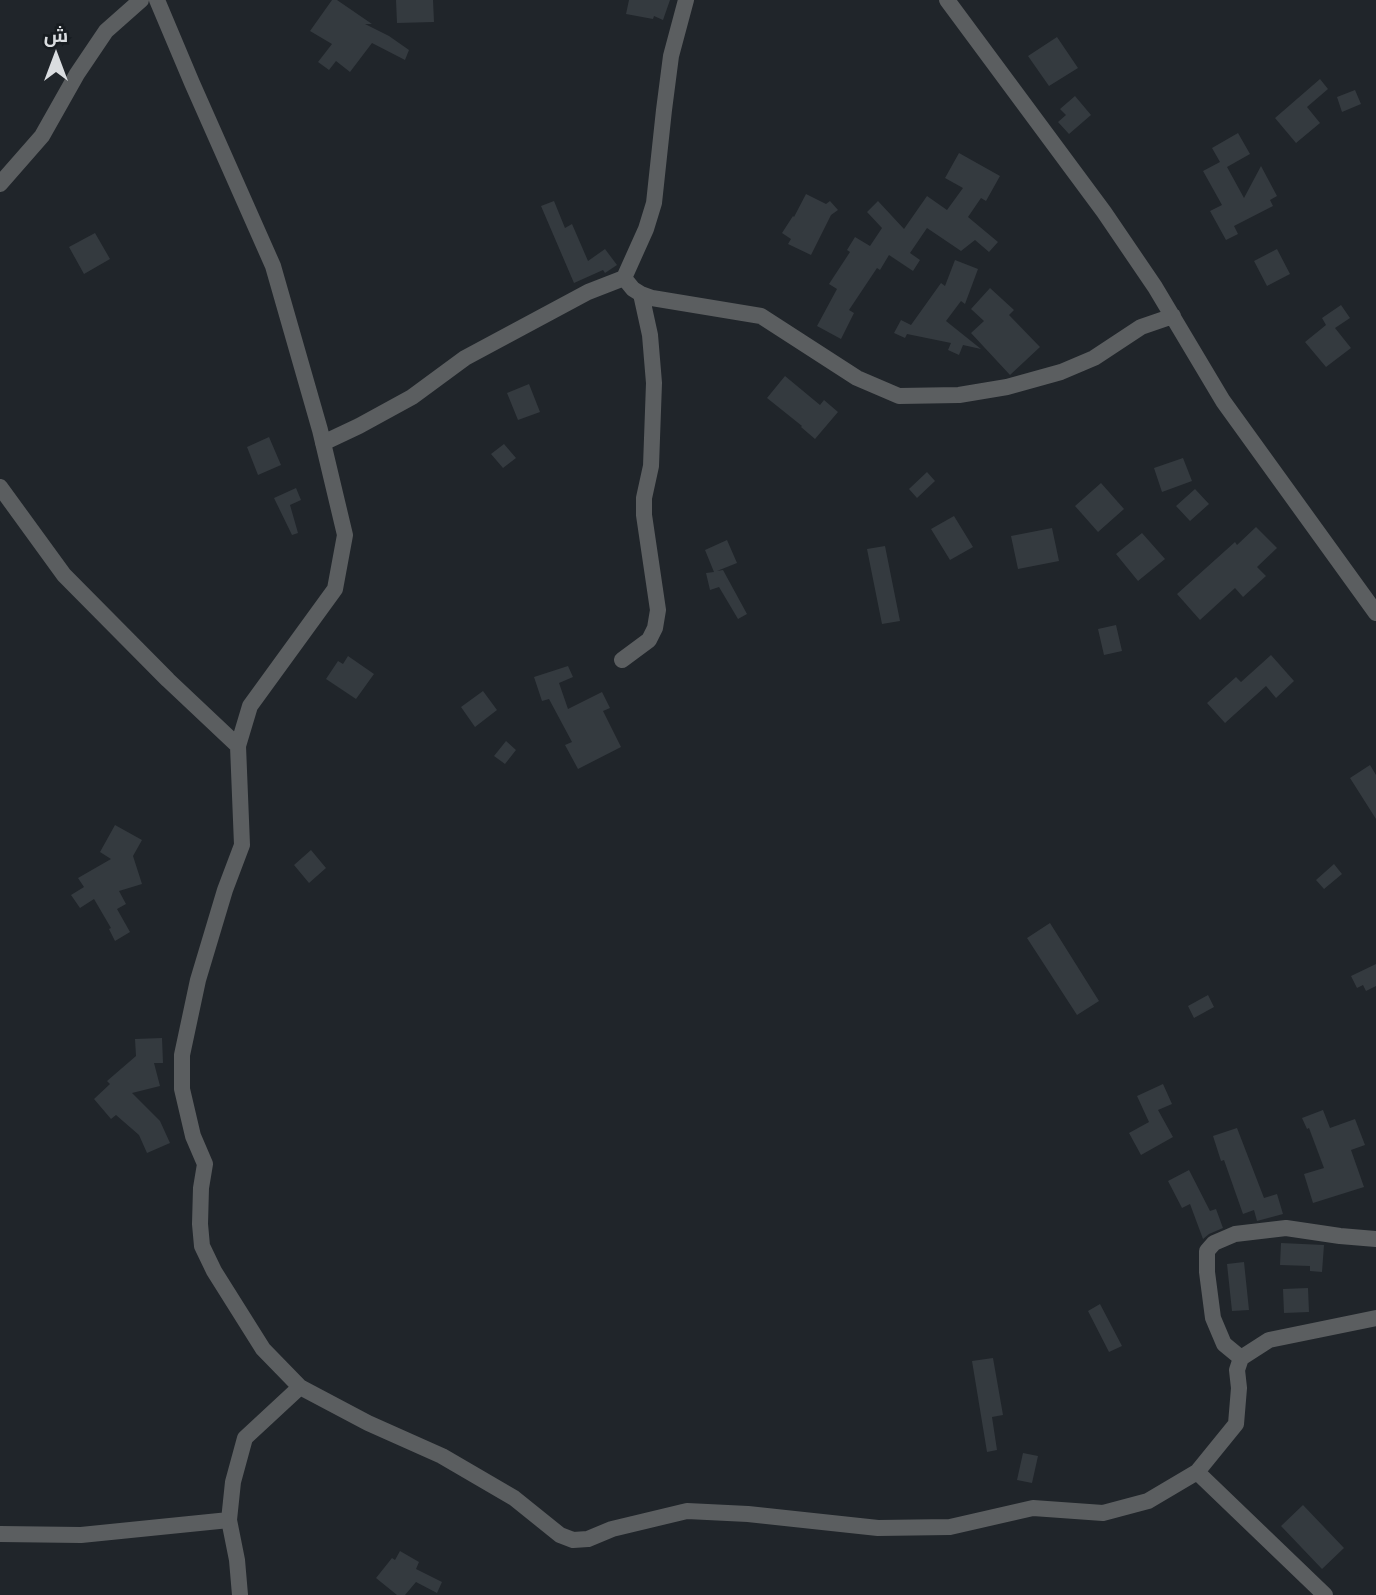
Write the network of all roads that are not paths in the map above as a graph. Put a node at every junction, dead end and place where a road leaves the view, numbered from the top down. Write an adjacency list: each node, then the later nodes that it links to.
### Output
1 (141, 0): 5 (street)
2 (157, 0): 9 (street)
3 (686, 0): 6 (street)
4 (947, 0): 8 (street)
5 (0, 184)
6 (624, 278): 7 (street); 9 (street)
7 (641, 295): 8 (street); 12 (street)
8 (1172, 316): 11 (street)
9 (323, 443): 13 (street)
10 (0, 487): 13 (street)
11 (1376, 613)
12 (622, 660)
13 (239, 746): 17 (street)
14 (1376, 1239): 16 (street)
15 (1376, 1318): 16 (street)
16 (1241, 1358): 18 (street)
17 (300, 1387): 18 (street); 19 (street)
18 (1197, 1472): 22 (street)
19 (229, 1520): 20 (street); 21 (street)
20 (0, 1534)
21 (240, 1595)
22 (1325, 1595)

